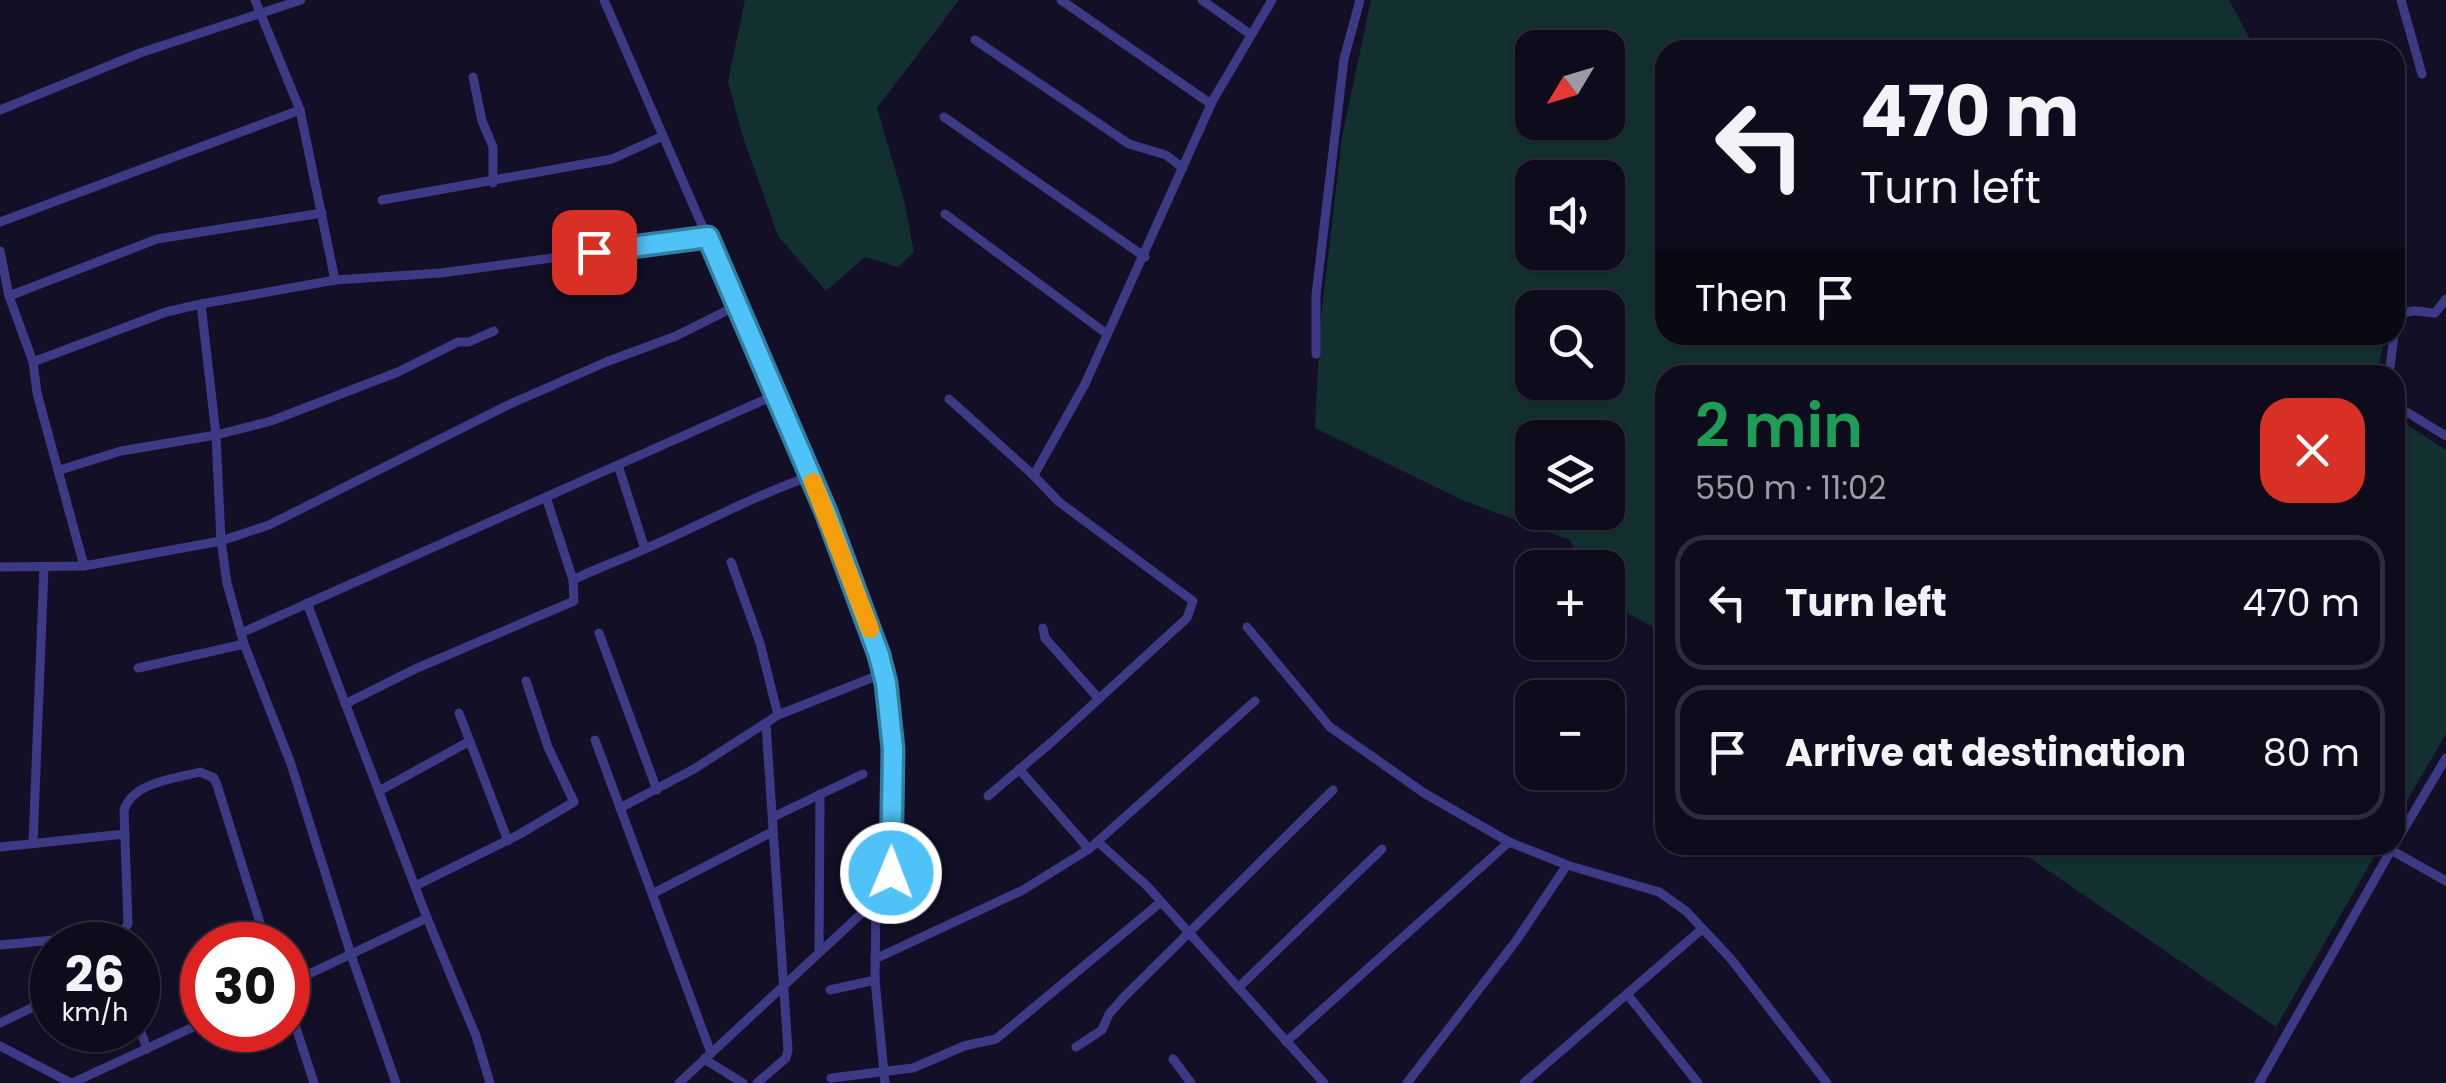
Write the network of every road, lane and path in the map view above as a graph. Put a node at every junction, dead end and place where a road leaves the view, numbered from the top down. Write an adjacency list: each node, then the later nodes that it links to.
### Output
1 (255, 0): 9 (street)
2 (300, 0): 9 (street)
3 (604, 0): 18 (street)
4 (1061, 0): 14 (street)
5 (1202, 0): 10 (street)
6 (1272, 0): 10 (street)
7 (1360, 0): 36 (street)
8 (2401, 0): 12 (street)
9 (259, 14): 15 (street); 16 (street)
10 (1250, 34): 14 (street)
11 (975, 40): 19 (street)
12 (2422, 74)
13 (473, 77): 20 (street)
14 (1211, 104): 19 (street)
15 (0, 110)
16 (300, 110): 22 (street); 24 (street)
17 (944, 118): 27 (street)
18 (663, 136): 20 (street); 25 (street)
19 (1183, 168): 27 (street)
20 (493, 183): 21 (street)
21 (382, 200)
22 (322, 213): 28 (street); 29 (street)
23 (945, 214): 35 (street)
24 (0, 222)
25 (708, 237): 28 (street); 32 (street)
26 (0, 250): 29 (street)
27 (1145, 257): 35 (street)
28 (335, 280): 31 (street)
29 (9, 296): 37 (street)
30 (2446, 299): 33 (street)
31 (201, 304): 37 (street); 41 (street)
32 (736, 306): 38 (street); 48 (street)
33 (2405, 312)
34 (494, 331): 41 (street)
35 (1107, 334): 45 (street)
36 (1316, 354)
37 (33, 362): 44 (street)
38 (775, 395): 43 (street); 46 (street)
39 (949, 399): 45 (street)
40 (2405, 411): 42 (street)
41 (216, 435): 44 (street); 48 (street)
42 (2446, 436)
43 (618, 465): 47 (street); 49 (street)
44 (60, 470): 51 (street)
45 (1034, 475): 63 (street)
46 (811, 476): 49 (street); 61 (street)
47 (546, 497): 54 (street); 55 (street)
48 (220, 540): 51 (street); 59 (street)
49 (645, 549): 54 (street)
50 (731, 562): 67 (street)
51 (84, 566): 53 (street)
52 (0, 567): 53 (street)
53 (44, 567): 86 (street)
54 (573, 580): 65 (street)
55 (308, 603): 59 (street); 65 (street)
56 (1248, 627): 85 (street)
57 (1043, 628): 63 (street)
58 (598, 633): 74 (street)
59 (243, 638): 60 (street); 106 (street)
60 (138, 668)
61 (884, 673): 67 (street); 96 (street)
62 (526, 680): 84 (street)
63 (1099, 699): 72 (street)
64 (1255, 701): 87 (street)
65 (346, 704): 76 (street)
66 (459, 713): 70 (street)
67 (778, 715): 68 (street)
68 (766, 725): 74 (street); 80 (street)
69 (595, 740): 79 (street)
70 (470, 741): 76 (street); 84 (street)
71 (2446, 758): 81 (street)
72 (1019, 769): 78 (street); 87 (street)
73 (862, 774): 77 (street)
74 (657, 790): 79 (street)
75 (1333, 790): 102 (street)
76 (379, 792): 94 (street)
77 (820, 794): 80 (street); 105 (street)
78 (988, 796)
79 (620, 808): 95 (street)
80 (773, 817): 82 (street)
81 (2405, 827)
82 (772, 832): 95 (street); 111 (street)
83 (125, 834): 86 (street); 99 (street); 100 (street)
84 (508, 840): 94 (street)
85 (1509, 842): 92 (street); 116 (street)
86 (33, 844): 88 (street)
87 (1094, 845): 97 (street); 107 (street)
88 (0, 847)
89 (1382, 849): 110 (street)
90 (2405, 853): 93 (street)
91 (2389, 855): 138 (street)
92 (1567, 865): 101 (street); 134 (street)
93 (2446, 881)
94 (415, 886): 98 (street)
95 (652, 894): 121 (street)
96 (876, 900): 105 (street); 107 (street)
97 (1161, 902): 102 (street); 123 (street)
98 (427, 918): 106 (street); 128 (street)
99 (128, 922)
100 (260, 922)
101 (1702, 929): 113 (street); 137 (street)
102 (1189, 934): 110 (street); 118 (street)
103 (30, 942): 104 (street)
104 (0, 945)
105 (818, 952): 111 (street)
106 (352, 955): 108 (street); 127 (street)
107 (875, 958): 109 (street)
108 (310, 974)
109 (874, 980): 112 (street); 123 (street)
110 (1238, 987): 116 (street)
111 (781, 988): 121 (street); 131 (street)
112 (830, 990)
113 (1627, 994): 135 (street); 136 (street)
114 (30, 1009): 115 (street)
115 (0, 1024)
116 (1286, 1042): 133 (street)
117 (0, 1046): 125 (street)
118 (1076, 1047)
119 (138, 1052): 125 (street)
120 (304, 1052): 126 (street)
121 (707, 1056): 129 (street); 130 (street)
122 (1173, 1059): 132 (street)
123 (884, 1077): 124 (street)
124 (831, 1078)
125 (71, 1083)
126 (314, 1083)
127 (396, 1083)
128 (490, 1083)
129 (679, 1083)
130 (743, 1083)
131 (757, 1083)
132 (1191, 1083)
133 (1324, 1083)
134 (1407, 1083)
135 (1524, 1083)
136 (1698, 1083)
137 (1827, 1083)
138 (2259, 1083)

